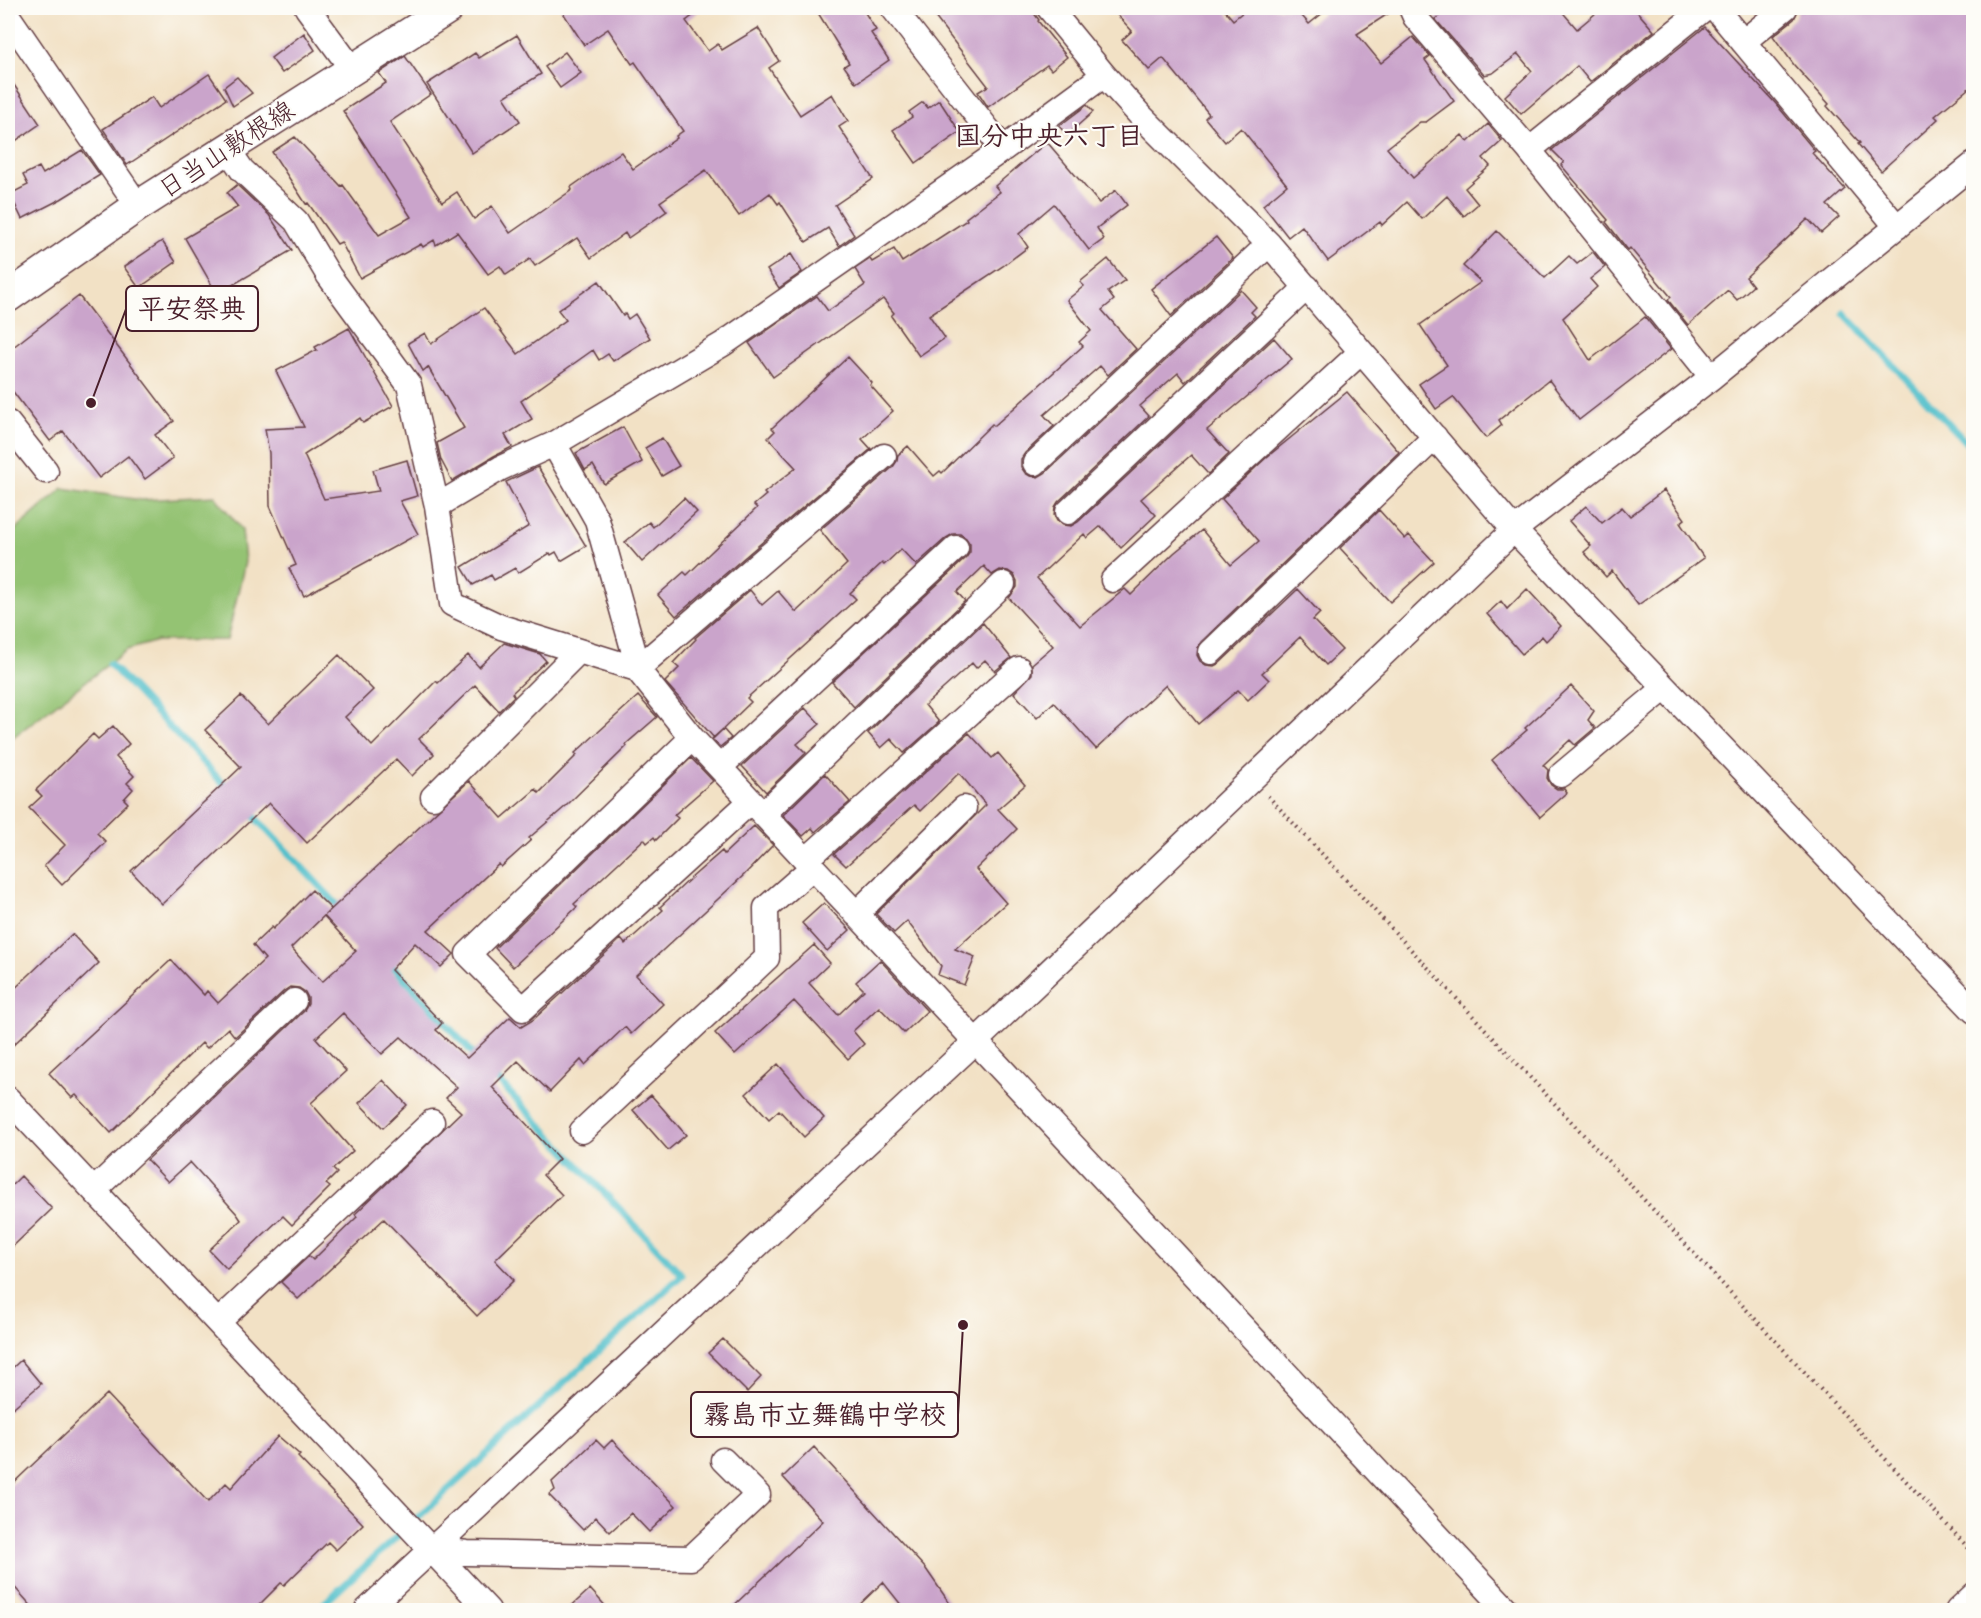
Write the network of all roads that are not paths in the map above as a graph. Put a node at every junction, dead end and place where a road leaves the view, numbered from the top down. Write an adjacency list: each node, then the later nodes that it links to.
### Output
1 (306, 8): 11 (street)
2 (449, 8): 11 (main road, 日当山敷根線)
3 (893, 8): 14 (street)
4 (1411, 8): 15 (street)
5 (1705, 8): 15 (street)
6 (1715, 8): 10 (street)
7 (1785, 8): 10 (street)
8 (1053, 9): 12 (street)
9 (8, 16): 17 (street)
10 (1743, 42): 18 (street)
11 (352, 69): 13 (main road, 日当山敷根線)
12 (1104, 75): 14 (street); 19 (street)
13 (227, 148): 17 (main road, 日当山敷根線); 30 (street)
14 (1003, 149): 26 (street)
15 (1529, 150): 23 (street)
16 (1974, 164): 18 (street)
17 (138, 206): 21 (main road, 日当山敷根線)
18 (1897, 227): 23 (street)
19 (1269, 244): 20 (street); 28 (street)
20 (1306, 287): 22 (street); 31 (street)
21 (8, 297)
22 (1361, 352): 25 (street); 34 (street)
23 (1712, 377): 32 (street)
24 (8, 423): 29 (street)
25 (1435, 437): 32 (street); 37 (street)
26 (554, 444): 30 (street); 38 (street)
27 (884, 456): 38 (street)
28 (1035, 463)
29 (46, 471)
30 (437, 506): 36 (street)
31 (1068, 512)
32 (1514, 530): 40 (street); 51 (street)
33 (956, 548): 42 (street)
34 (1113, 580)
35 (1003, 584): 45 (street)
36 (579, 651): 38 (street); 44 (street)
37 (1211, 652)
38 (637, 669): 41 (street)
39 (1018, 669): 47 (street)
40 (1665, 688): 43 (street); 50 (street)
41 (692, 738): 42 (street); 45 (street)
42 (720, 767): 45 (street)
43 (1561, 775)
44 (433, 797)
45 (757, 808): 47 (street)
46 (964, 808): 48 (street)
47 (809, 864): 48 (street); 54 (street)
48 (856, 914): 51 (street)
49 (294, 1001): 55 (street)
50 (1974, 1011)
51 (975, 1042): 58 (street); 62 (street)
52 (8, 1099): 55 (street)
53 (432, 1122): 56 (street)
54 (582, 1131)
55 (94, 1190): 56 (street)
56 (218, 1322): 58 (street)
57 (723, 1460): 58 (street)
58 (432, 1549): 60 (street); 61 (street)
59 (1974, 1595): 63 (street)
60 (367, 1611)
61 (488, 1611)
62 (1507, 1611)
63 (1958, 1611)

